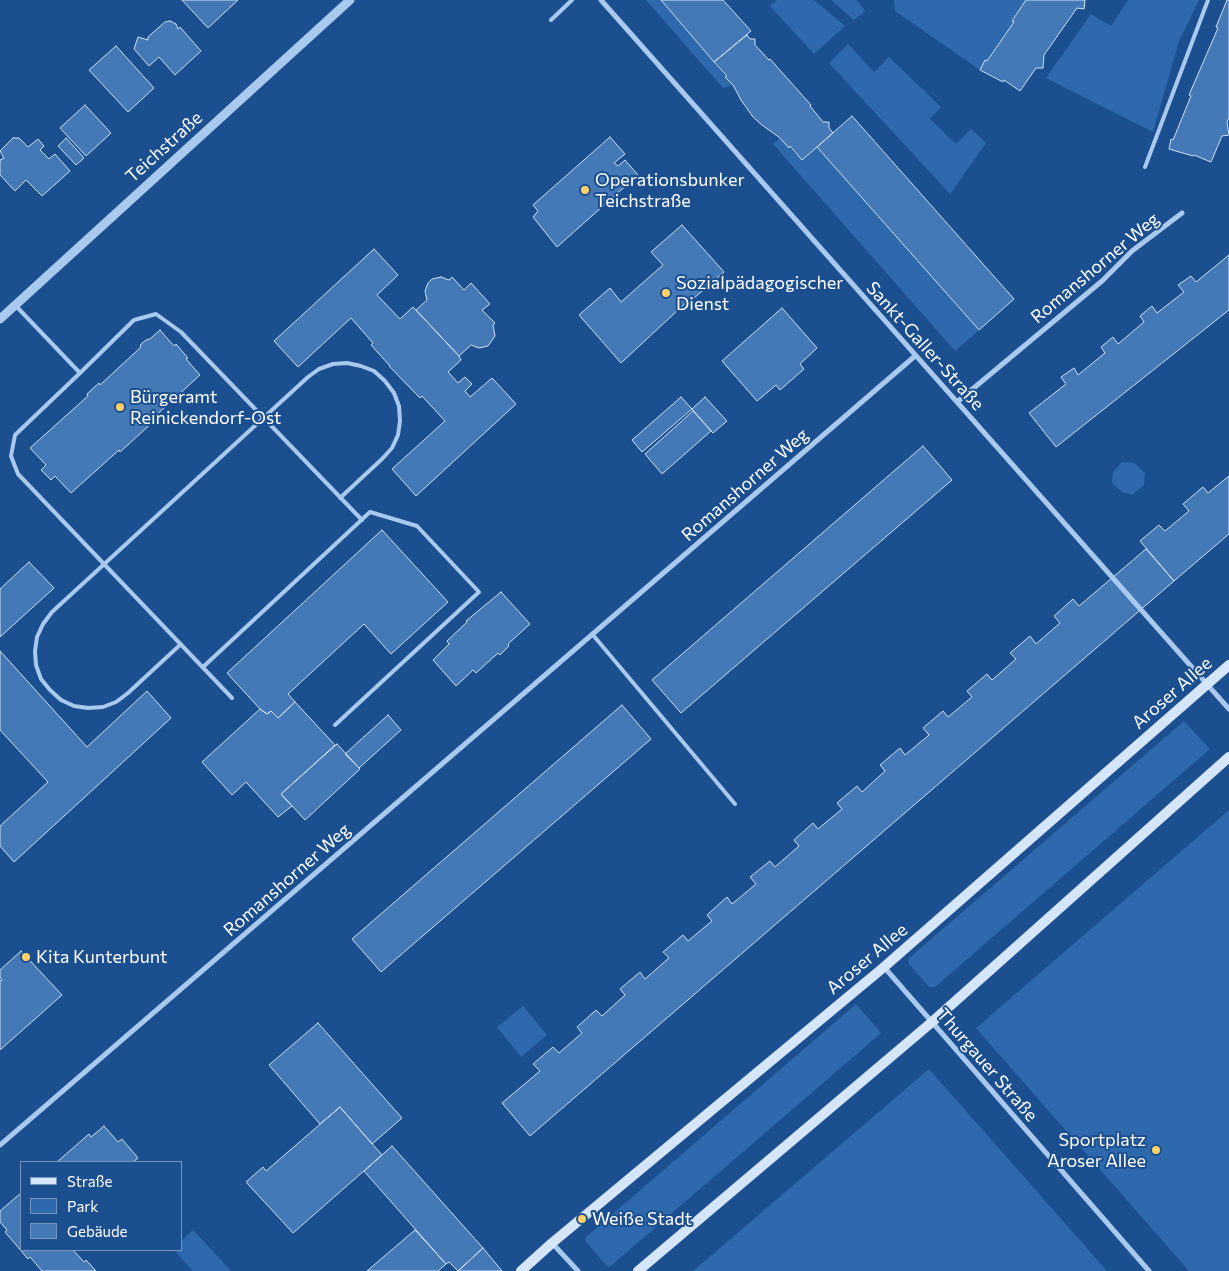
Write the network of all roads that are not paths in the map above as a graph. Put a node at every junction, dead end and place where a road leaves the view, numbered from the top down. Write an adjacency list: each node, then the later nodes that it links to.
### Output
1 (350, 0): 8 (street, Teichstraße)
2 (572, 0): 5 (lane)
3 (600, 0): 10 (street, Sankt-Galler-Straße)
4 (1208, 0): 6 (lane)
5 (551, 20)
6 (1145, 167)
7 (1182, 213): 12 (street, Romanshorner Weg)
8 (15, 305): 9 (street, Teichstraße); 11 (lane)
9 (0, 319)
10 (915, 356): 12 (street, Sankt-Galler-Straße); 17 (street, Romanshorner Weg)
11 (80, 373): 13 (lane); 16 (lane)
12 (957, 402): 21 (street, Sankt-Galler-Straße)
13 (264, 417): 14 (lane); 14 (lane); 16 (lane)
14 (340, 498): 15 (lane)
15 (362, 520): 20 (lane); 24 (lane)
16 (104, 564): 18 (lane); 18 (lane)
17 (593, 635): 26 (lane); 29 (street, Romanshorner Weg)
18 (181, 644): 20 (lane)
19 (1229, 665): 21 (main road, Aroser Allee)
20 (203, 667): 22 (lane)
21 (1206, 685): 23 (street, Sankt-Galler-Straße); 27 (main road, Aroser Allee)
22 (232, 698)
23 (1229, 710)
24 (335, 725)
25 (1229, 757): 28 (main road)
26 (735, 804)
27 (884, 967): 28 (street, Thurgauer Straße); 30 (main road, Aroser Allee)
28 (932, 1022): 33 (main road); 34 (street, Thurgauer Straße)
29 (0, 1145)
30 (552, 1243): 31 (main road, Aroser Allee); 32 (street)
31 (521, 1271)
32 (578, 1271)
33 (638, 1271)
34 (1149, 1271)

